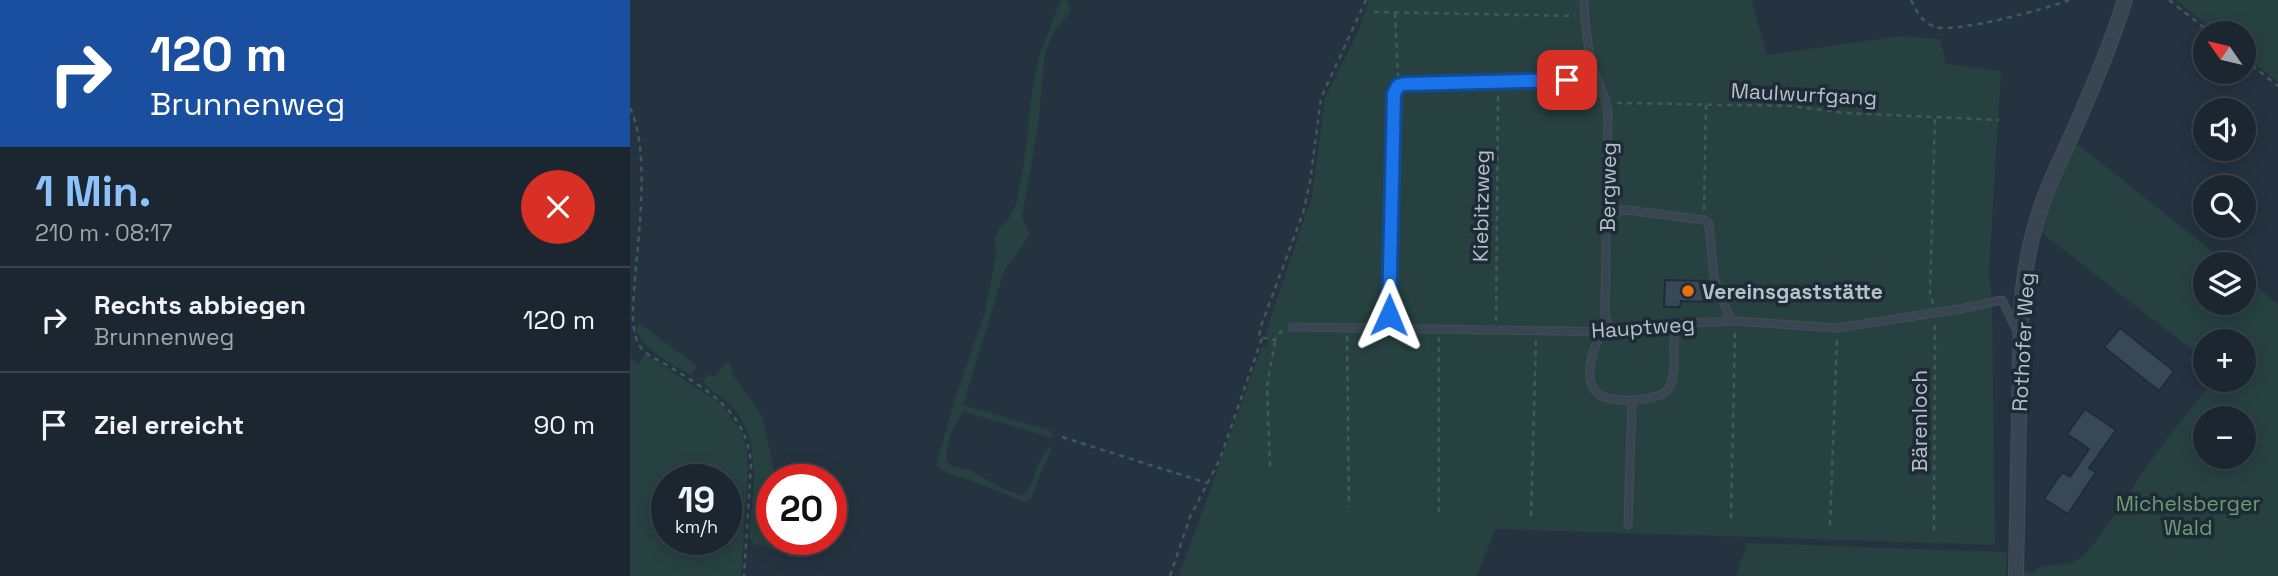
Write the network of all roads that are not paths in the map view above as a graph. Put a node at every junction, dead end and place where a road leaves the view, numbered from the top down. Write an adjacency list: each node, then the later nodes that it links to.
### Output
1 (1584, 0): 3 (lane, Bergweg)
2 (2125, 0): 11 (street, Rothofer Weg)
3 (1599, 82): 4 (lane, Bergweg); 8 (lane)
4 (1607, 221): 5 (lane); 10 (lane, Bergweg)
5 (1733, 321): 6 (lane, Hauptweg); 11 (lane, Hauptweg)
6 (1678, 326): 10 (lane, Hauptweg); 12 (lane)
7 (1292, 327): 8 (lane, Hauptweg)
8 (1398, 329): 9 (lane, Hauptweg)
9 (1603, 332): 10 (lane, Hauptweg); 12 (lane)
10 (1616, 332)
11 (2020, 337): 14 (street, Rothofer Weg)
12 (1632, 400): 13 (lane)
13 (1628, 525)
14 (2017, 576)

